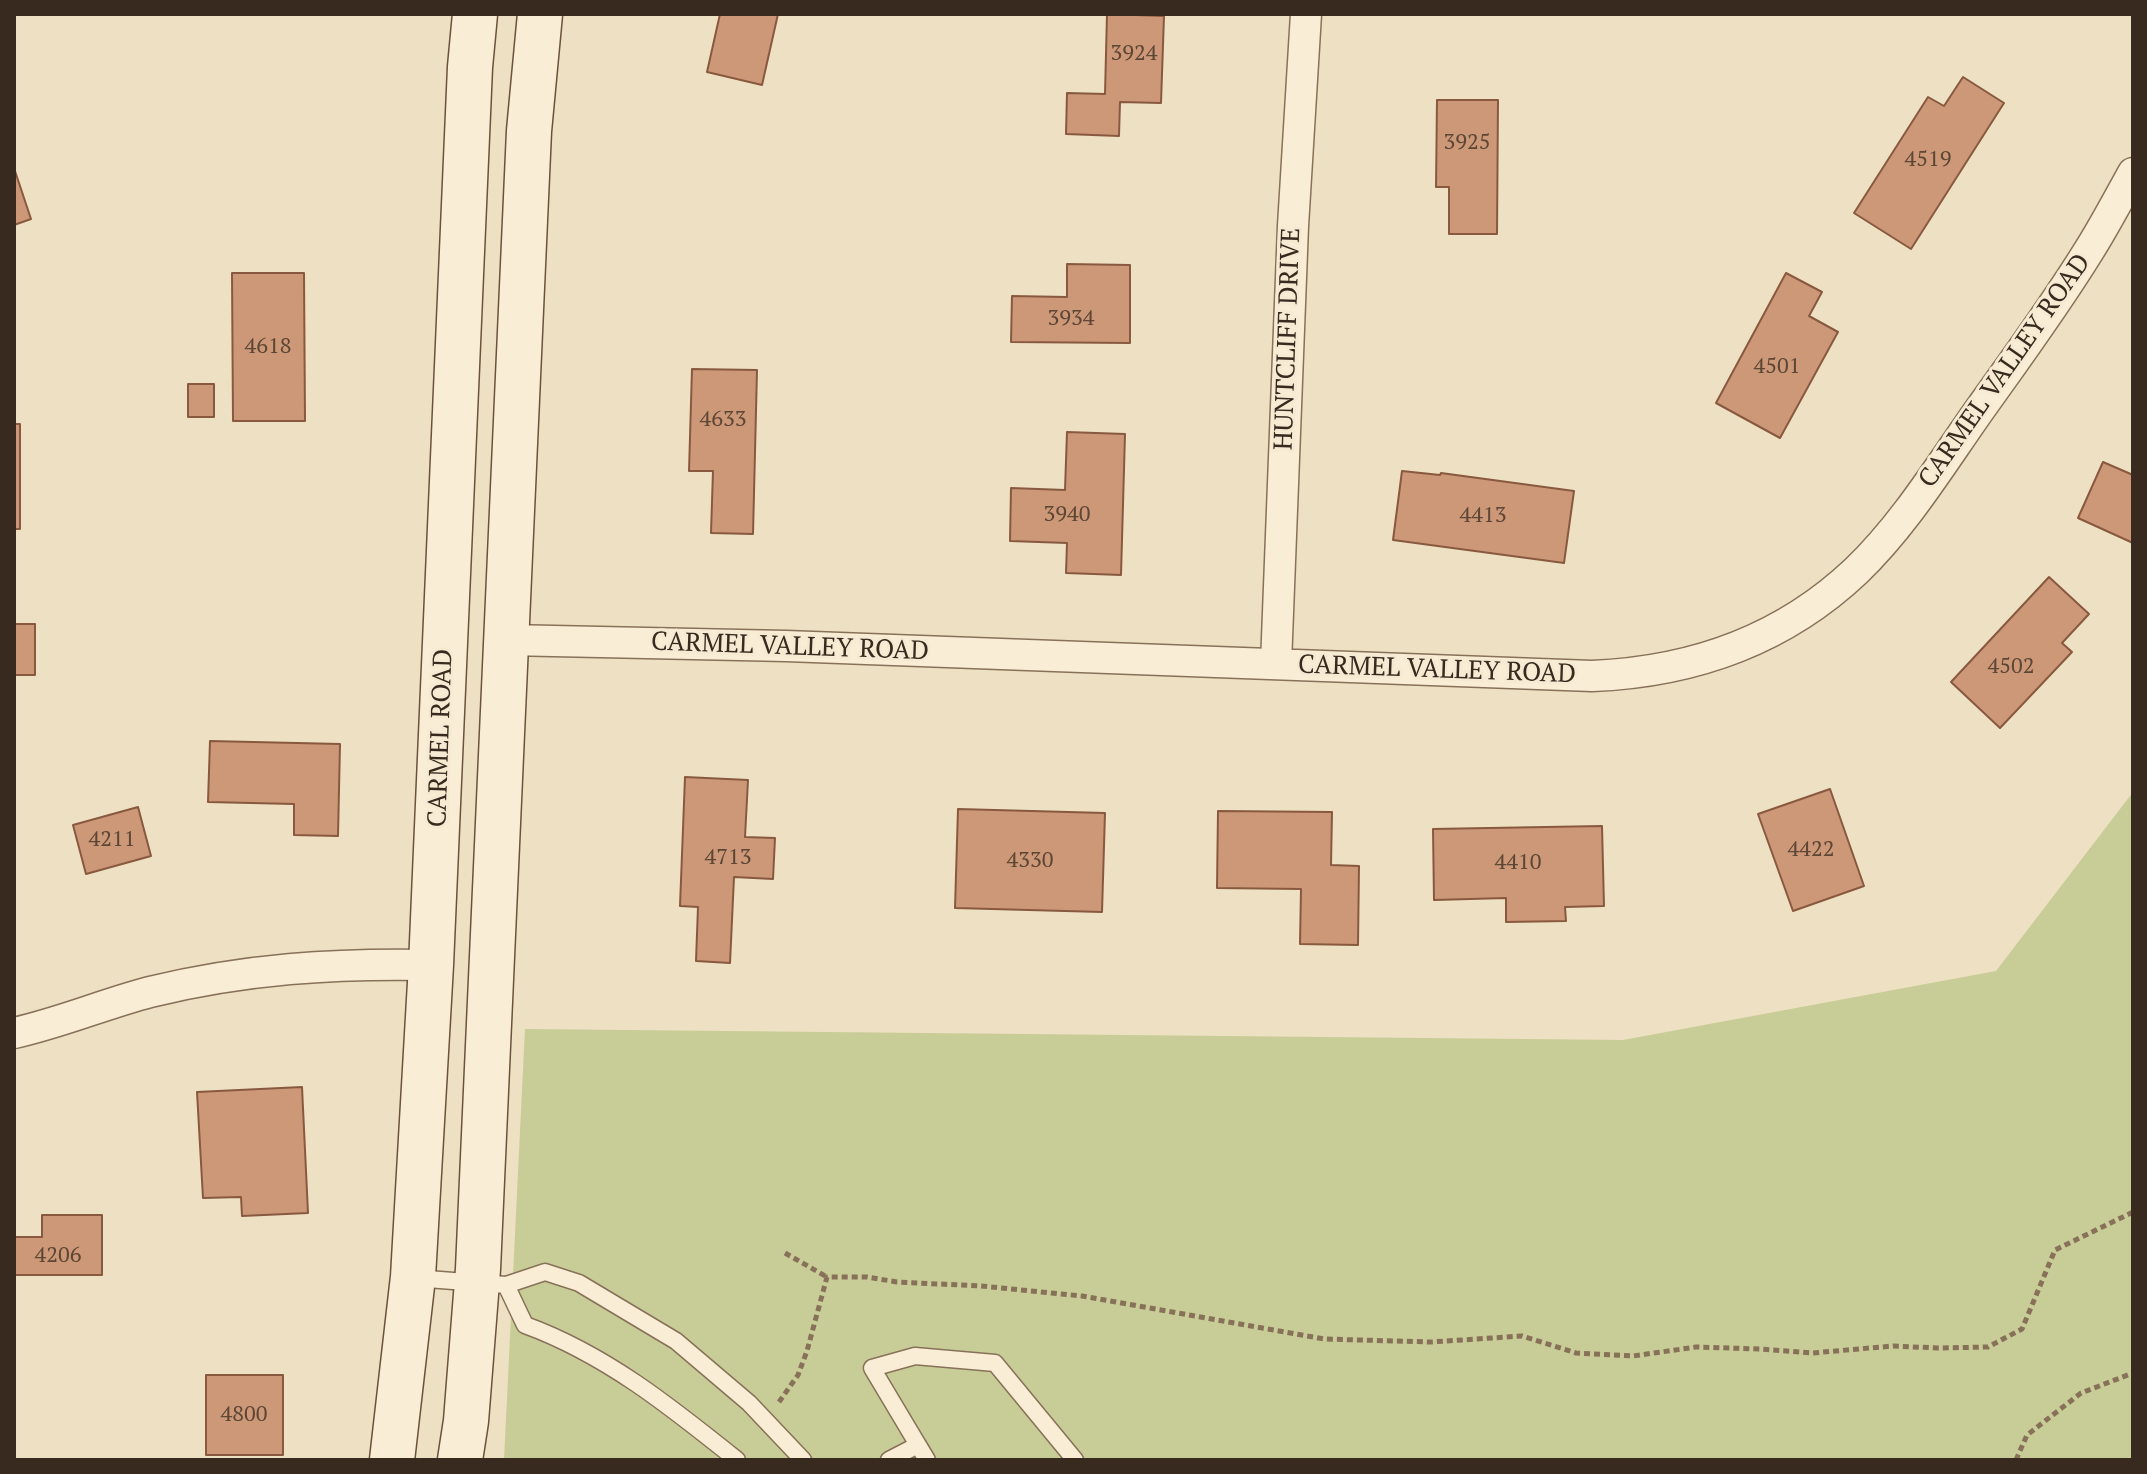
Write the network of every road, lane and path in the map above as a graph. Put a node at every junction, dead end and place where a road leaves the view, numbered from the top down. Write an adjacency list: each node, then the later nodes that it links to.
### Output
1 (475, 14): 7 (main road, CARMEL ROAD)
2 (540, 14): 5 (main road)
3 (1306, 14): 6 (street, HUNTCLIFF DRIVE)
4 (2133, 173): 6 (street, CARMEL VALLEY ROAD)
5 (507, 640): 6 (street, CARMEL VALLEY ROAD); 13 (main road)
6 (1276, 664)
7 (431, 965): 8 (street); 11 (main road, CARMEL ROAD)
8 (14, 1033)
9 (2133, 1212): 12 (path)
10 (785, 1253): 12 (path)
11 (413, 1277): 13 (lane); 17 (main road, CARMEL ROAD)
12 (827, 1277): 15 (path)
13 (491, 1284): 18 (main road); 19 (lane); 20 (lane)
14 (2133, 1373): 23 (path)
15 (779, 1402)
16 (922, 1453): 21 (lane); 22 (lane)
17 (392, 1460)
18 (460, 1460)
19 (737, 1460)
20 (803, 1460)
21 (889, 1460)
22 (1075, 1460)
23 (2016, 1460)

